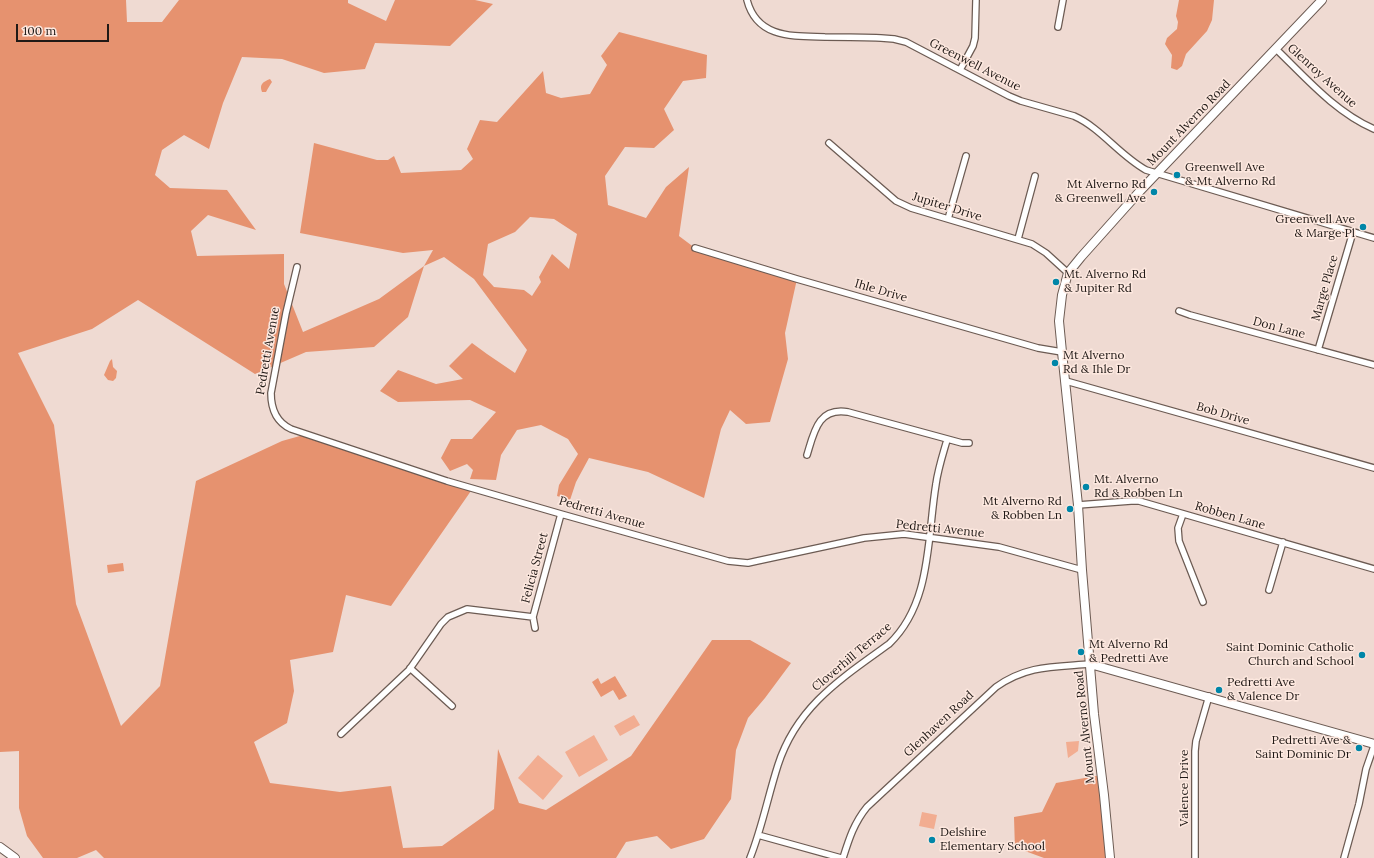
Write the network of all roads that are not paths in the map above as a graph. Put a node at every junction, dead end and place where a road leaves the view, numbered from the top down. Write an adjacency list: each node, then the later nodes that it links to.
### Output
1 (747, 0): 7 (street, Greenwell Avenue)
2 (976, 0): 7 (street)
3 (1063, 0): 5 (street)
4 (1322, 0): 6 (street, Mount Alverno Road)
5 (1058, 27)
6 (1276, 49): 8 (street, Glenroy Avenue); 11 (street, Mount Alverno Road)
7 (960, 70): 11 (street, Greenwell Avenue)
8 (1374, 129)
9 (829, 142): 13 (street, Jupiter Drive)
10 (966, 156): 13 (street)
11 (1156, 174): 14 (street, Greenwell Avenue); 19 (street, Mount Alverno Road)
12 (1035, 176): 16 (street)
13 (948, 219): 16 (street, Jupiter Drive)
14 (1353, 232): 15 (street, Greenwell Avenue); 21 (street, Marge Place)
15 (1374, 238)
16 (1018, 239): 19 (street, Jupiter Drive)
17 (695, 248): 22 (street, Ihle Drive)
18 (297, 267): 30 (street, Pedretti Avenue)
19 (1068, 273): 22 (street, Mount Alverno Road)
20 (1179, 310): 21 (street, Don Lane)
21 (1318, 350): 23 (street, Don Lane)
22 (1062, 352): 24 (street, Mount Alverno Road)
23 (1374, 365)
24 (1066, 381): 28 (street, Bob Drive); 29 (street, Mount Alverno Road)
25 (947, 440): 26 (street); 27 (street); 32 (street, Cloverhill Terrace)
26 (970, 443)
27 (807, 455)
28 (1374, 468)
29 (1078, 505): 31 (street, Robben Lane); 35 (street, Mount Alverno Road)
30 (561, 514): 32 (street, Pedretti Avenue); 38 (street, Felicia Street)
31 (1183, 514): 33 (street, Robben Lane); 37 (street)
32 (929, 538): 35 (street, Pedretti Avenue); 46 (street, Cloverhill Terrace)
33 (1283, 542): 34 (street, Robben Lane); 36 (street)
34 (1374, 569)
35 (1082, 570): 40 (street, Mount Alverno Road)
36 (1269, 590)
37 (1203, 602)
38 (533, 617): 39 (street, Felicia Street); 41 (street)
39 (535, 628)
40 (1090, 664): 42 (street); 50 (street, Glenhaven Road); 51 (street, Mount Alverno Road)
41 (410, 668): 43 (street); 44 (street)
42 (1209, 696): 45 (street); 52 (street, Valence Drive)
43 (452, 706)
44 (341, 734)
45 (1374, 745): 53 (street)
46 (758, 835): 49 (street, Cloverhill Terrace); 50 (street)
47 (0, 847): 48 (street)
48 (15, 858)
49 (750, 858)
50 (842, 858)
51 (1110, 858)
52 (1195, 858)
53 (1344, 858)

